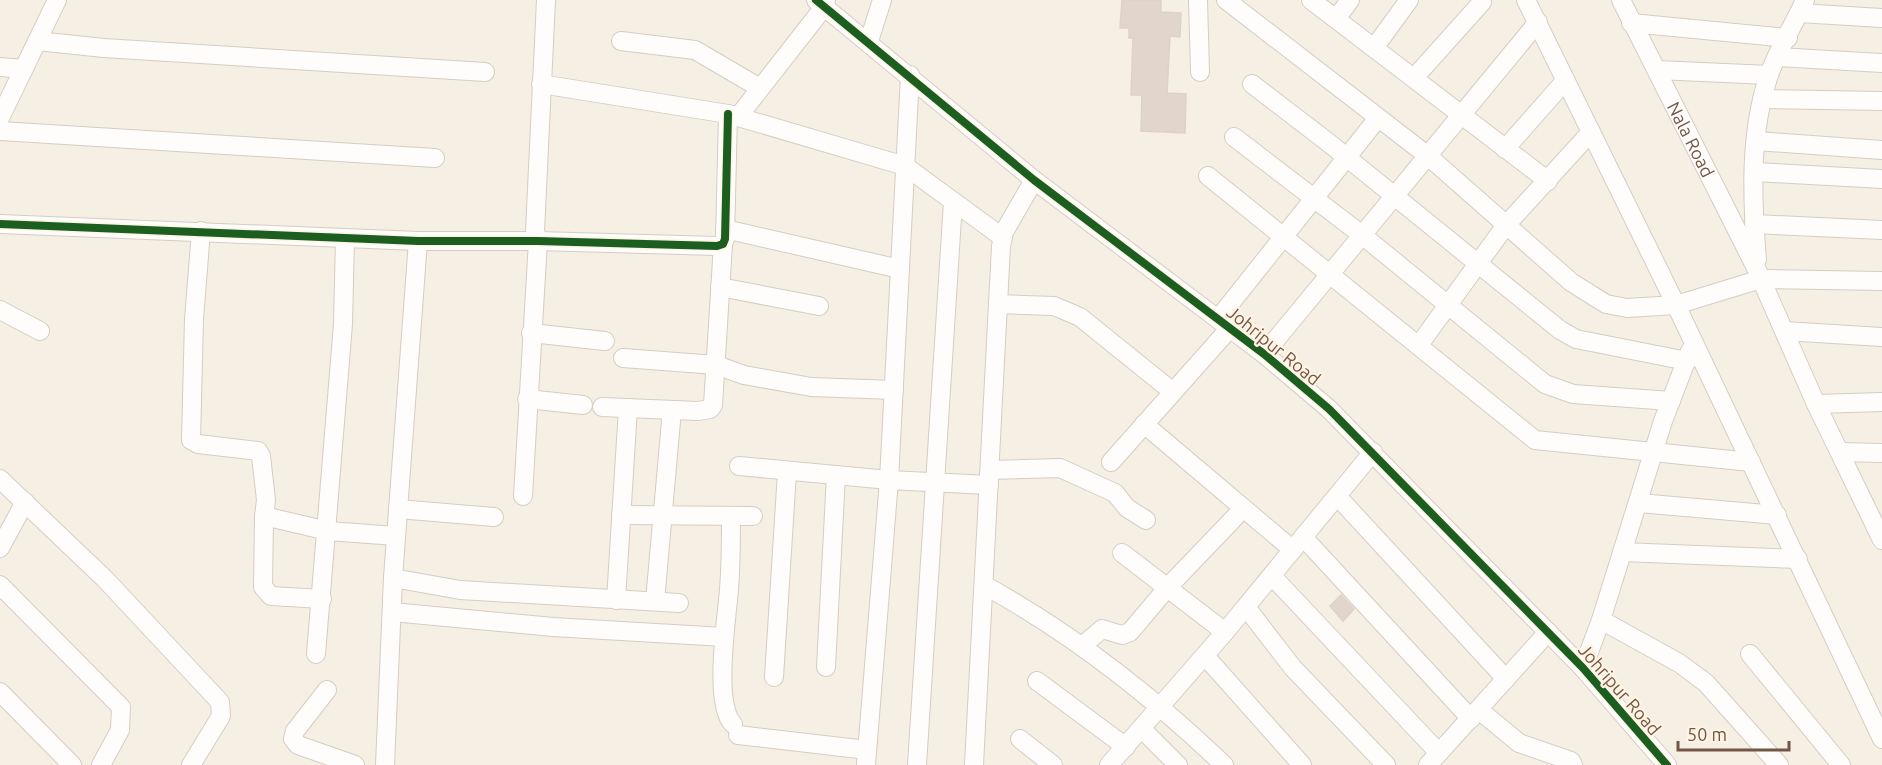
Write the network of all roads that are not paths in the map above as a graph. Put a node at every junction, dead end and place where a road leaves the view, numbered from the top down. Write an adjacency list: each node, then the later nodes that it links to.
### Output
1 (57, 0): 21 (street)
2 (541, 0): 3 (street)
3 (546, 0): 4 (street); 36 (street)
4 (553, 0)
5 (882, 0): 23 (street)
6 (1198, 0): 31 (street)
7 (1226, 0): 44 (street)
8 (1313, 0): 17 (street)
9 (1350, 0): 17 (street)
10 (1409, 0): 24 (street)
11 (1526, 0): 18 (street)
12 (1621, 0): 19 (street, Nala Road)
13 (822, 2): 23 (street, Johripur Road); 38 (street)
14 (1482, 2): 34 (street)
15 (1802, 7): 16 (street); 20 (street)
16 (1882, 18)
17 (1336, 19): 24 (street)
18 (1538, 22): 35 (street); 41 (street)
19 (1631, 23): 20 (street); 29 (street, Nala Road)
20 (1788, 38): 25 (street)
21 (37, 41): 28 (street); 30 (street)
22 (621, 41): 38 (street)
23 (869, 41): 32 (street, Johripur Road)
24 (1374, 48): 34 (street)
25 (1776, 57): 26 (street); 33 (street)
26 (1882, 63)
27 (0, 67): 28 (street)
28 (24, 69): 43 (street)
29 (1657, 70): 33 (street); 78 (street, Nala Road)
30 (485, 72)
31 (1200, 72)
32 (910, 75): 54 (street); 58 (street, Johripur Road)
33 (1769, 75): 39 (street)
34 (1414, 78): 41 (street)
35 (1565, 81): 46 (street); 49 (street)
36 (541, 84): 42 (street); 74 (street)
37 (1252, 84): 53 (street)
38 (760, 88): 42 (street)
39 (1762, 99): 40 (street); 48 (street)
40 (1882, 101)
41 (1460, 114): 49 (street); 51 (street)
42 (733, 115): 54 (street); 69 (street)
43 (0, 118)
44 (1378, 118): 51 (street); 53 (street)
45 (0, 130): 52 (street)
46 (1591, 132): 59 (street); 82 (street)
47 (1234, 137): 61 (street)
48 (1756, 141): 50 (street); 55 (street)
49 (1505, 149): 59 (street)
50 (1882, 150)
51 (1428, 156): 60 (street); 65 (street)
52 (435, 158)
53 (1347, 158): 60 (street); 61 (street)
54 (905, 166): 62 (street); 76 (street)
55 (1755, 172): 57 (street); 64 (street)
56 (1208, 176): 70 (street)
57 (1882, 179)
58 (1034, 180): 71 (street); 86 (street, Johripur Road)
59 (1548, 181): 65 (street)
60 (1394, 197): 68 (street); 75 (street)
61 (1314, 198): 68 (street); 70 (street)
62 (952, 202): 71 (street); 121 (street)
63 (0, 224): 67 (street)
64 (1754, 224): 66 (street); 78 (street)
65 (1506, 225): 75 (street); 82 (street)
66 (1882, 230)
67 (201, 231): 72 (street); 131 (street)
68 (1362, 235): 77 (street); 84 (street)
69 (724, 236): 74 (street); 76 (street); 80 (street)
70 (1285, 236): 77 (street); 86 (street)
71 (1002, 237): 81 (street)
72 (345, 238): 73 (street); 137 (street)
73 (418, 241): 74 (street); 127 (street)
74 (538, 241): 89 (street)
75 (1478, 264): 84 (street); 96 (street)
76 (900, 269): 98 (street)
77 (1330, 272): 93 (street); 94 (street)
78 (1755, 278): 79 (street); 82 (street); 88 (street, Nala Road)
79 (1882, 281)
80 (720, 288): 83 (street); 97 (street)
81 (998, 304): 99 (street); 118 (street)
82 (1676, 305): 92 (street)
83 (819, 306)
84 (1448, 306): 93 (street); 101 (street)
85 (0, 310): 87 (street)
86 (1224, 323): 94 (street, Johripur Road); 99 (street)
87 (40, 331)
88 (1784, 331): 90 (street); 103 (street, Nala Road)
89 (531, 333): 91 (street); 100 (street)
90 (1882, 338)
91 (605, 341)
92 (1693, 341): 96 (street); 114 (street)
93 (1419, 345): 111 (street)
94 (1264, 354): 109 (street, Johripur Road)
95 (623, 358): 97 (street)
96 (1687, 361): 101 (street)
97 (716, 365): 98 (street); 107 (street)
98 (894, 390): 120 (street)
99 (1173, 392): 108 (street)
100 (527, 399): 104 (street); 122 (street)
101 (1671, 401): 111 (street)
102 (1882, 402): 103 (street)
103 (1816, 404): 110 (street, Nala Road)
104 (583, 405)
105 (602, 407): 106 (street)
106 (628, 408): 107 (street); 128 (street)
107 (672, 410): 129 (street)
108 (1144, 424): 113 (street); 140 (street)
109 (1373, 452): 123 (street); 158 (street, Johripur Road)
110 (1840, 452): 112 (street); 126 (street, Nala Road)
111 (1654, 453): 114 (street); 125 (street)
112 (1882, 453)
113 (1111, 462)
114 (1751, 462): 130 (street)
115 (739, 466): 116 (street)
116 (788, 472): 117 (street); 166 (street)
117 (836, 476): 120 (street); 164 (street)
118 (990, 478): 121 (street); 136 (street); 148 (street)
119 (0, 479): 124 (street)
120 (889, 480): 121 (street); 177 (street)
121 (935, 483): 184 (street)
122 (523, 496)
123 (1337, 496): 140 (street); 167 (street)
124 (25, 502): 141 (street); 181 (street)
125 (1639, 502): 130 (street); 142 (street)
126 (1874, 505): 139 (street, Nala Road)
127 (398, 509): 135 (street); 138 (street)
128 (621, 515): 129 (street); 151 (street)
129 (662, 515): 132 (street); 152 (street)
130 (1777, 515): 144 (street)
131 (264, 516): 137 (street); 150 (street)
132 (731, 516): 133 (street); 159 (street)
133 (753, 516)
134 (1236, 516): 149 (street)
135 (494, 517)
136 (1146, 520)
137 (328, 531): 138 (street); 150 (street)
138 (396, 536): 146 (street)
139 (1882, 540)
140 (1298, 544): 145 (street); 172 (street)
141 (0, 548)
142 (1622, 552): 144 (street); 156 (street)
143 (1122, 553): 149 (street)
144 (1798, 559): 175 (street)
145 (1272, 576): 154 (street); 178 (street)
146 (393, 578): 151 (street); 155 (street)
147 (0, 585): 180 (street)
148 (984, 585): 160 (street); 185 (street)
149 (1168, 587): 157 (street); 160 (street)
150 (322, 599): 161 (street)
151 (616, 600): 152 (street)
152 (655, 601): 153 (street)
153 (679, 603)
154 (1246, 607): 157 (street); 191 (street)
155 (392, 612): 159 (street); 183 (street)
156 (1601, 620): 165 (street); 194 (street)
157 (1225, 632): 163 (street)
158 (1548, 632): 165 (street, Johripur Road); 167 (street)
159 (724, 637): 177 (street)
160 (1082, 646): 171 (street)
161 (316, 654)
162 (1750, 654): 195 (street)
163 (1205, 656): 171 (street); 190 (street)
164 (826, 667)
165 (1584, 668): 193 (street, Johripur Road)
166 (774, 677)
167 (1506, 679): 172 (street)
168 (1037, 681): 176 (street)
169 (327, 690): 182 (street)
170 (0, 692): 179 (street)
171 (1162, 707): 173 (street); 189 (street)
172 (1475, 715): 178 (street); 192 (street)
173 (1141, 728): 176 (street); 188 (street)
174 (1020, 739): 186 (street)
175 (1882, 739)
176 (1126, 747): 187 (street)
177 (867, 758)
178 (1434, 759)
179 (72, 765)
180 (101, 765)
181 (190, 765)
182 (355, 765)
183 (385, 765)
184 (917, 765)
185 (974, 765)
186 (1053, 765)
187 (1109, 765)
188 (1178, 765)
189 (1224, 765)
190 (1302, 765)
191 (1386, 765)
192 (1573, 765)
193 (1666, 765)
194 (1779, 765)
195 (1841, 765)

